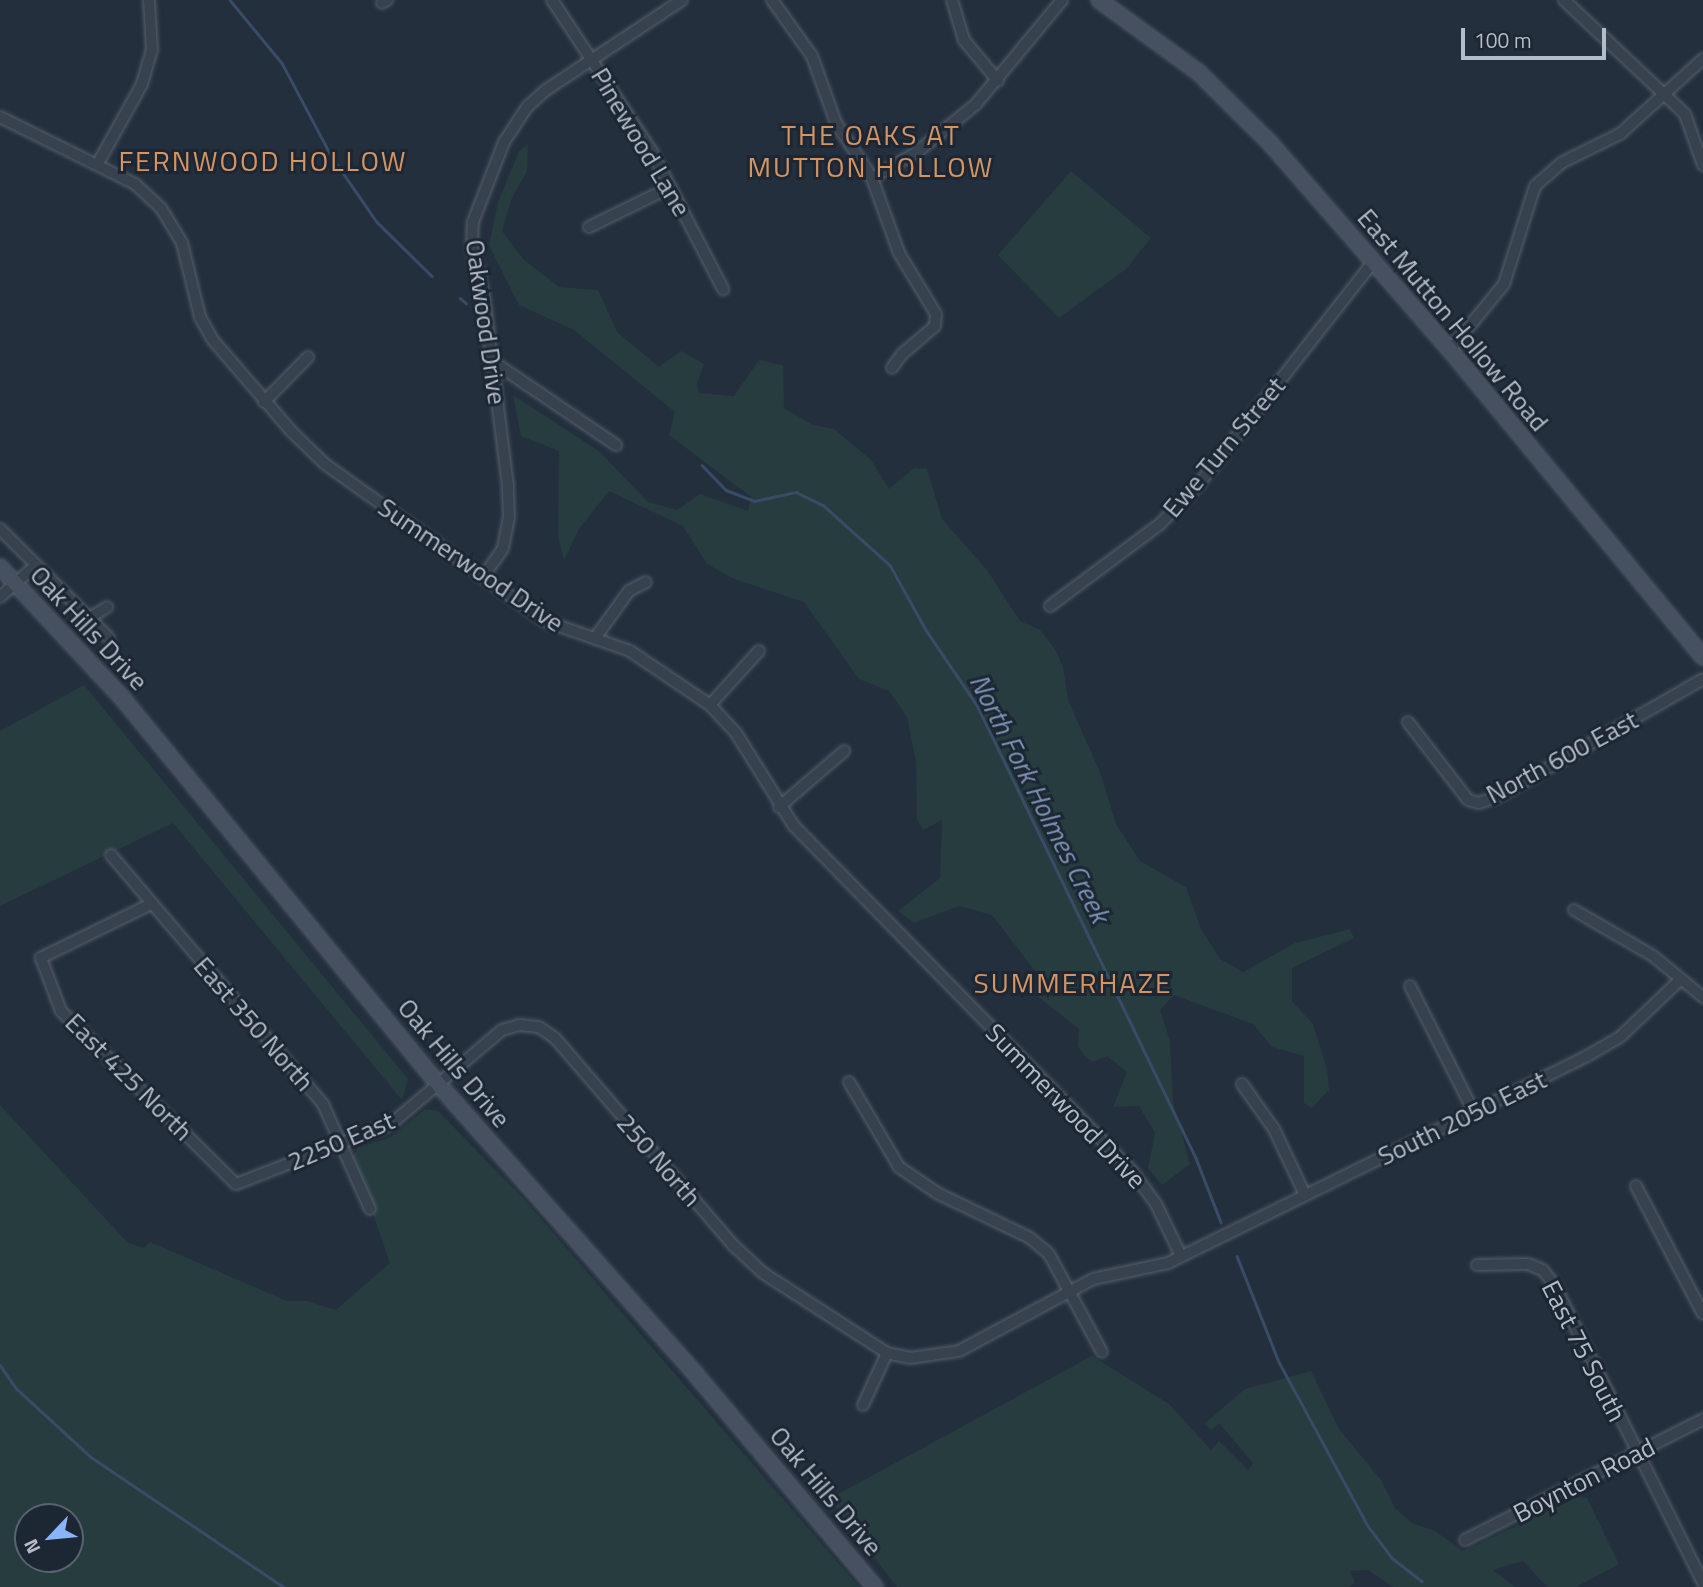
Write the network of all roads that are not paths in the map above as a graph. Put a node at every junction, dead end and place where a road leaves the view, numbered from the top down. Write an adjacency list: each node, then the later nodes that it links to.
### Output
1 (149, 0): 14 (street)
2 (552, 0): 10 (street, Pinewood Lane)
3 (682, 0): 10 (street, Oakwood Drive)
4 (772, 0): 16 (street)
5 (952, 0): 11 (street)
6 (1062, 0): 11 (street)
7 (1098, 0): 19 (main road, East Mutton Hollow Road)
8 (1564, 0): 12 (street)
9 (1703, 59): 12 (street)
10 (591, 60): 17 (street, Pinewood Lane); 23 (street, Oakwood Drive)
11 (998, 81): 16 (street)
12 (1666, 93): 15 (street); 21 (street)
13 (0, 117): 14 (street, Summerwood Drive)
14 (97, 165): 25 (street, Summerwood Drive)
15 (1703, 165)
16 (872, 178): 24 (street)
17 (671, 187): 18 (street); 20 (street, Pinewood Lane)
18 (589, 226)
19 (1372, 263): 21 (main road, East Mutton Hollow Road); 34 (street, Ewe Turn Street)
20 (723, 289)
21 (1450, 350): 40 (main road, East Mutton Hollow Road)
22 (308, 357): 25 (street)
23 (492, 361): 26 (street); 30 (street, Oakwood Drive)
24 (892, 368)
25 (264, 402): 30 (street, Summerwood Drive)
26 (617, 445)
27 (0, 529): 28 (street)
28 (37, 565): 32 (street); 36 (street)
29 (0, 567): 32 (main road, Oak Hills Drive)
30 (483, 577): 38 (street, Summerwood Drive)
31 (646, 582): 38 (street)
32 (15, 584): 33 (street); 54 (main road, Oak Hills Drive)
33 (0, 597)
34 (1050, 606)
35 (107, 607): 36 (street)
36 (89, 618): 37 (street)
37 (109, 638)
38 (595, 639): 42 (street, Summerwood Drive)
39 (759, 651): 42 (street)
40 (1703, 657)
41 (1703, 679): 43 (street, North 600 East)
42 (710, 705): 45 (street, Summerwood Drive)
43 (1408, 722)
44 (844, 751): 45 (street)
45 (779, 807): 61 (street, Summerwood Drive)
46 (111, 855): 47 (street, East 350 North)
47 (151, 904): 56 (street, East 350 North); 57 (street, East 425 North)
48 (1574, 911): 49 (street)
49 (1681, 979): 51 (street); 55 (street, South 2050 East)
50 (1410, 986): 55 (street)
51 (1703, 997)
52 (849, 1083): 63 (street)
53 (1242, 1084): 59 (street)
54 (439, 1085): 56 (street, 2250 East); 66 (street, 250 North); 72 (main road, Oak Hills Drive)
55 (1474, 1112): 59 (street, South 2050 East)
56 (342, 1143): 57 (street, 2250 East); 60 (street, East 350 North)
57 (236, 1184)
58 (1636, 1186): 64 (street)
59 (1305, 1195): 61 (street, South 2050 East)
60 (370, 1209)
61 (1181, 1256): 63 (street, South 2050 East)
62 (1477, 1265): 69 (street, East 75 South)
63 (1069, 1292): 65 (street); 66 (street, South 2050 East)
64 (1703, 1314)
65 (1102, 1352)
66 (887, 1353): 67 (street)
67 (863, 1405)
68 (1703, 1419): 69 (street, Boynton Road)
69 (1637, 1453): 70 (street, Boynton Road); 71 (street)
70 (1465, 1540)
71 (1702, 1577)
72 (875, 1587)

